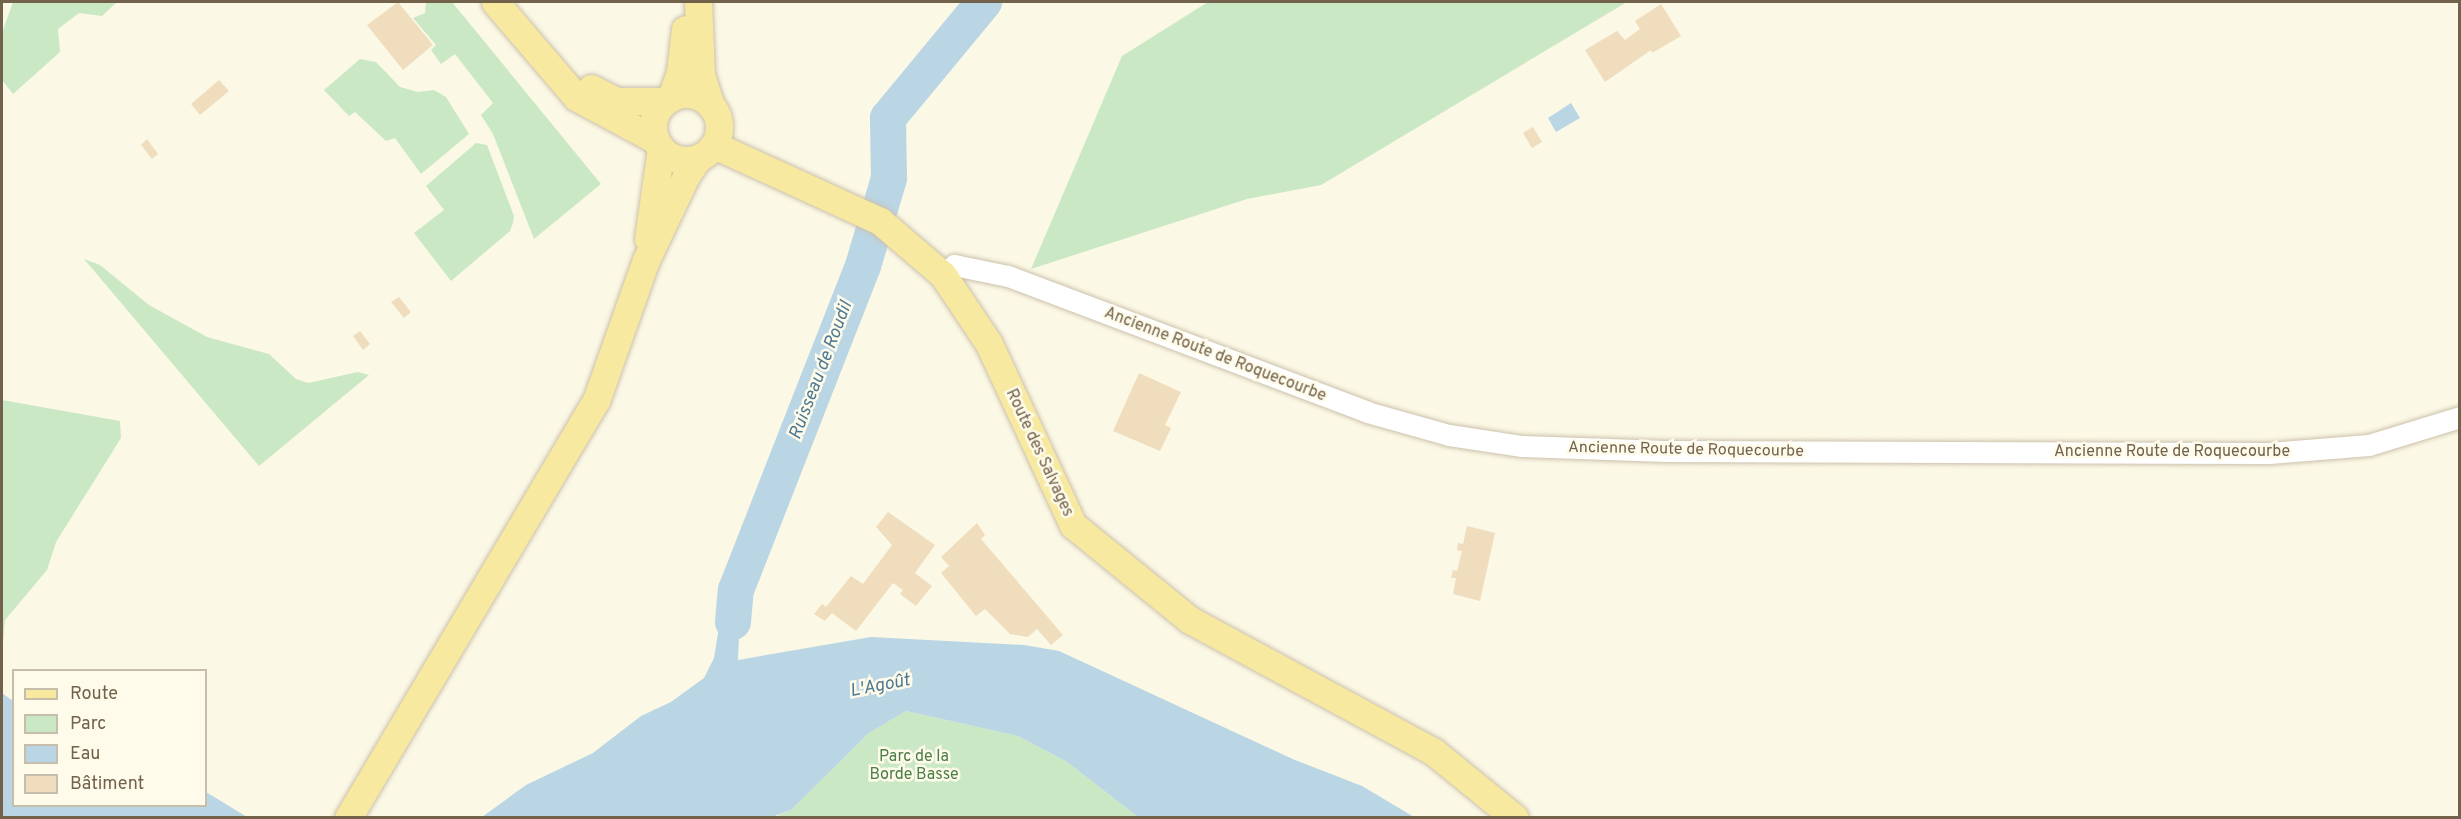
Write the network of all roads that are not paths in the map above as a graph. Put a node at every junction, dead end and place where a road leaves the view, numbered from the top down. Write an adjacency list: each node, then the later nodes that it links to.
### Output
1 (495, 2): 4 (main road)
2 (689, 2): 5 (main road)
3 (698, 2): 6 (main road)
4 (553, 68): 5 (main road); 7 (main road)
5 (669, 99): 6 (main road); 7 (main road)
6 (711, 106): 8 (main road)
7 (658, 144): 8 (main road); 9 (main road)
8 (706, 152): 9 (main road); 10 (main road, Route des Salvages)
9 (646, 260): 12 (main road)
10 (943, 275): 11 (street, Ancienne Route de Roquecourbe); 13 (main road, Route des Salvages)
11 (2460, 417)
12 (348, 818)
13 (1515, 818)

